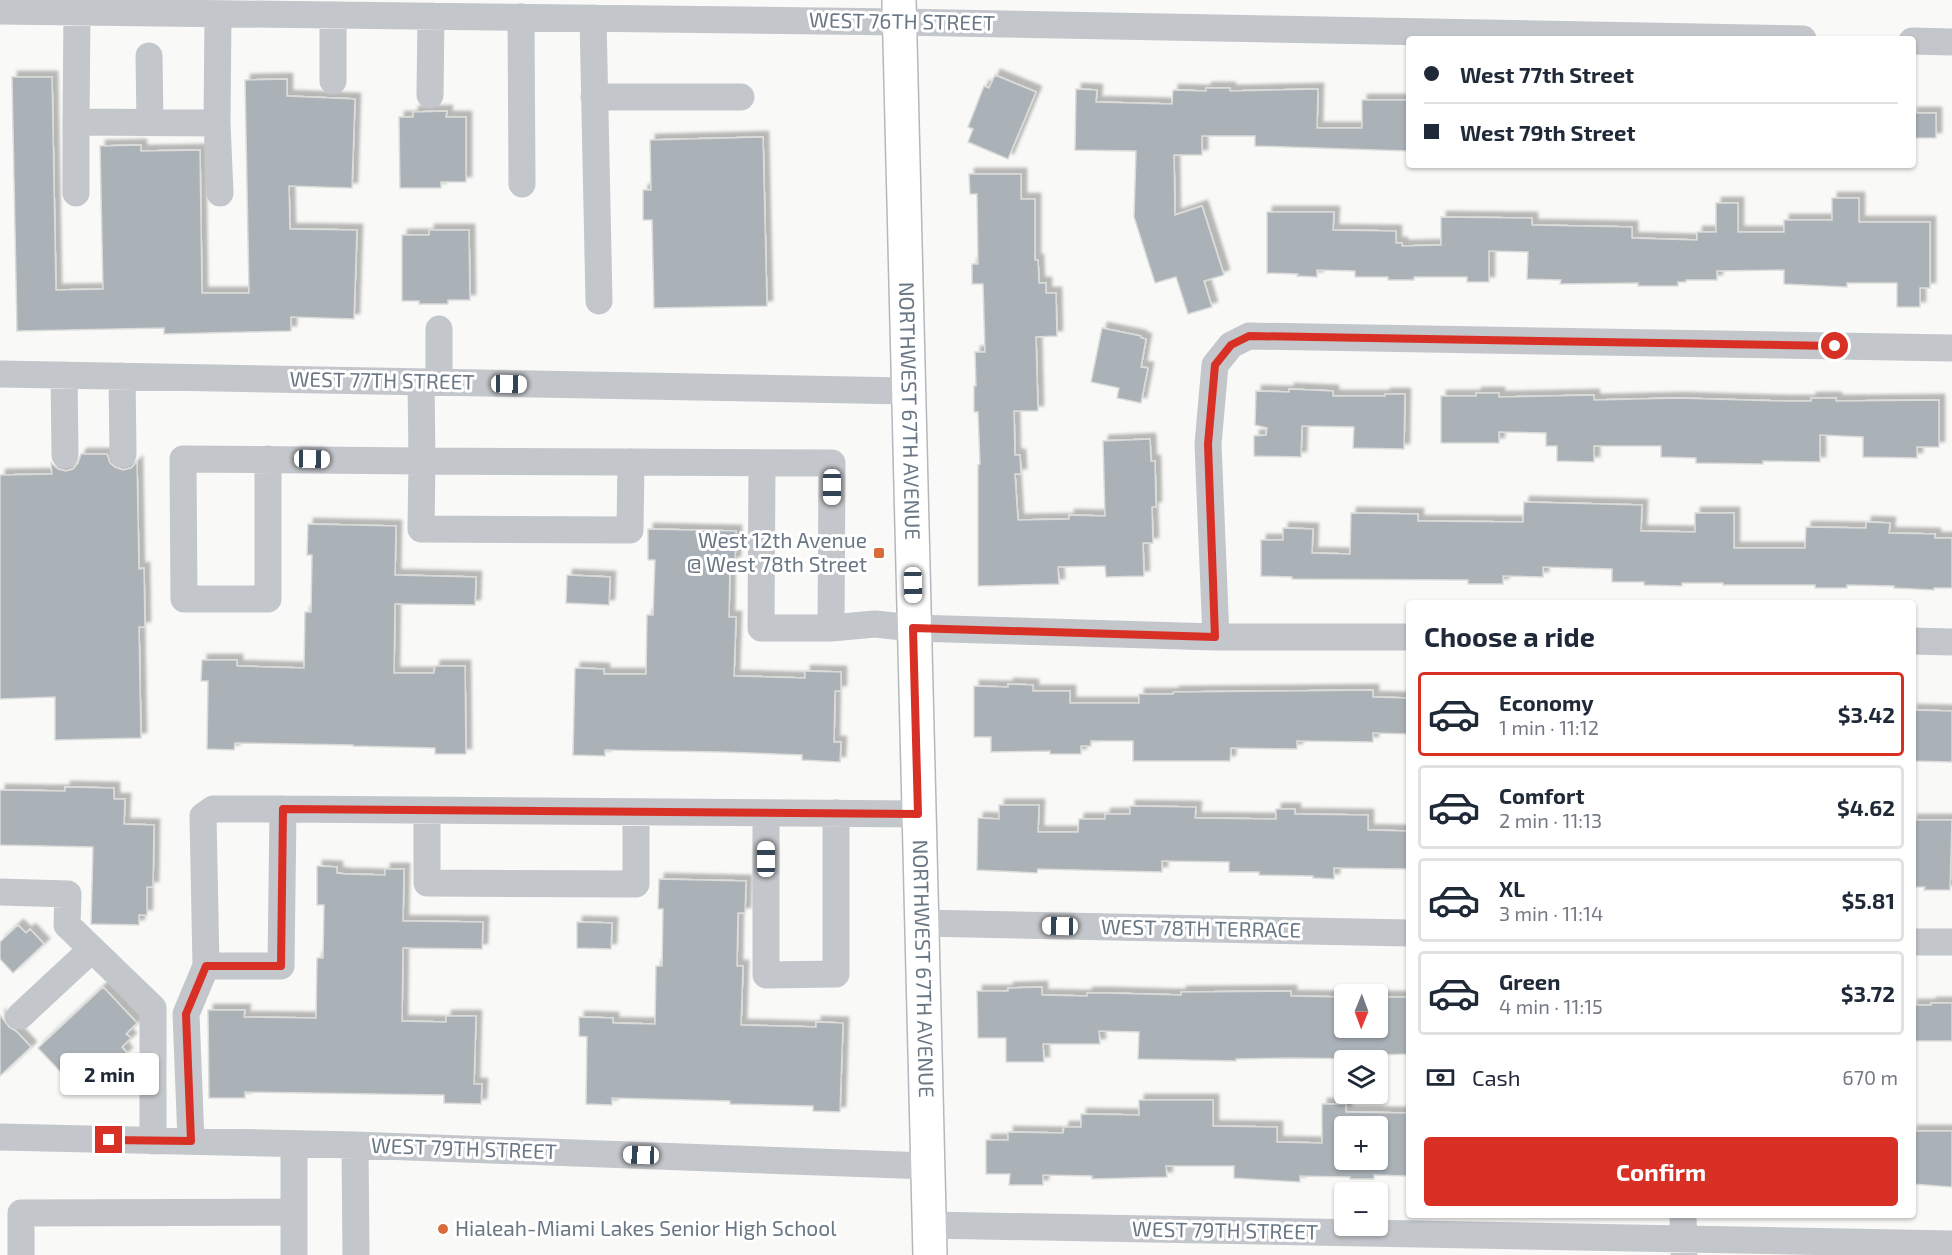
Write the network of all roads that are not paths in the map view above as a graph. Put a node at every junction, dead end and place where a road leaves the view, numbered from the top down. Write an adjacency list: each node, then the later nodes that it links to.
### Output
1 (0, 11): 3 (street, WEST 76TH STREET)
2 (899, 11): 8 (street, WEST 76TH STREET); 9 (street, WEST 76TH STREET); 30 (main road, NORTHWEST 67TH AVENUE)
3 (77, 12): 5 (street, WEST 76TH STREET); 17 (street)
4 (509, 12): 7 (street, WEST 76TH STREET); 8 (street, WEST 76TH STREET); 20 (street)
5 (218, 14): 6 (street, WEST 76TH STREET); 19 (street)
6 (333, 15): 7 (street, WEST 76TH STREET); 13 (street)
7 (431, 16): 14 (street)
8 (593, 18): 15 (street)
9 (1706, 36)
10 (1916, 41): 11 (street)
11 (1952, 42)
12 (149, 56): 18 (street)
13 (333, 81)
14 (430, 95)
15 (594, 97): 16 (street); 23 (street)
16 (741, 97)
17 (76, 122): 18 (street); 21 (street)
18 (150, 122): 19 (street)
19 (218, 123): 22 (street)
20 (522, 184)
21 (76, 193)
22 (220, 193)
23 (599, 301)
24 (439, 329): 29 (street)
25 (1952, 348): 39 (street)
26 (0, 374): 27 (street, WEST 77TH STREET)
27 (64, 375): 28 (street, WEST 77TH STREET); 32 (street)
28 (122, 376): 29 (street, WEST 77TH STREET); 31 (street)
29 (430, 382): 30 (street, WEST 77TH STREET); 34 (street)
30 (907, 391): 38 (main road, NORTHWEST 67TH AVENUE)
31 (123, 453)
32 (65, 454)
33 (268, 459): 33 (street); 34 (street)
34 (422, 461): 35 (street); 35 (street)
35 (631, 462): 36 (street)
36 (762, 463): 37 (street); 37 (street)
37 (831, 628): 38 (street)
38 (913, 628): 39 (street); 48 (main road, NORTHWEST 67TH AVENUE)
39 (1215, 637): 40 (street)
40 (1406, 637)
41 (1916, 641): 42 (street)
42 (1952, 642)
43 (283, 809): 44 (street); 55 (street); 55 (street)
44 (427, 810): 45 (street); 45 (street)
45 (636, 812): 46 (street)
46 (766, 813): 47 (street); 47 (street)
47 (836, 813): 48 (street)
48 (918, 814): 50 (main road, NORTHWEST 67TH AVENUE)
49 (0, 892): 54 (street)
50 (921, 923): 51 (street, WEST 78TH TERRACE); 62 (main road, NORTHWEST 67TH AVENUE)
51 (1406, 933)
52 (1916, 942): 53 (street)
53 (1952, 942)
54 (92, 949): 56 (street); 58 (street)
55 (206, 966): 59 (street)
56 (20, 1017)
57 (0, 1137): 58 (street, WEST 79TH STREET)
58 (153, 1141): 59 (street, WEST 79TH STREET)
59 (191, 1141): 60 (street, WEST 79TH STREET)
60 (294, 1144): 61 (street, WEST 79TH STREET); 63 (street)
61 (355, 1145): 62 (street, WEST 79TH STREET); 69 (street)
62 (928, 1166): 65 (main road, NORTHWEST 67TH AVENUE)
63 (294, 1212): 67 (street); 68 (street)
64 (1684, 1237): 65 (street, WEST 79TH STREET); 66 (street, WEST 79TH STREET)
65 (930, 1240)
66 (1952, 1244)
67 (21, 1255)
68 (294, 1255)
69 (356, 1255)

